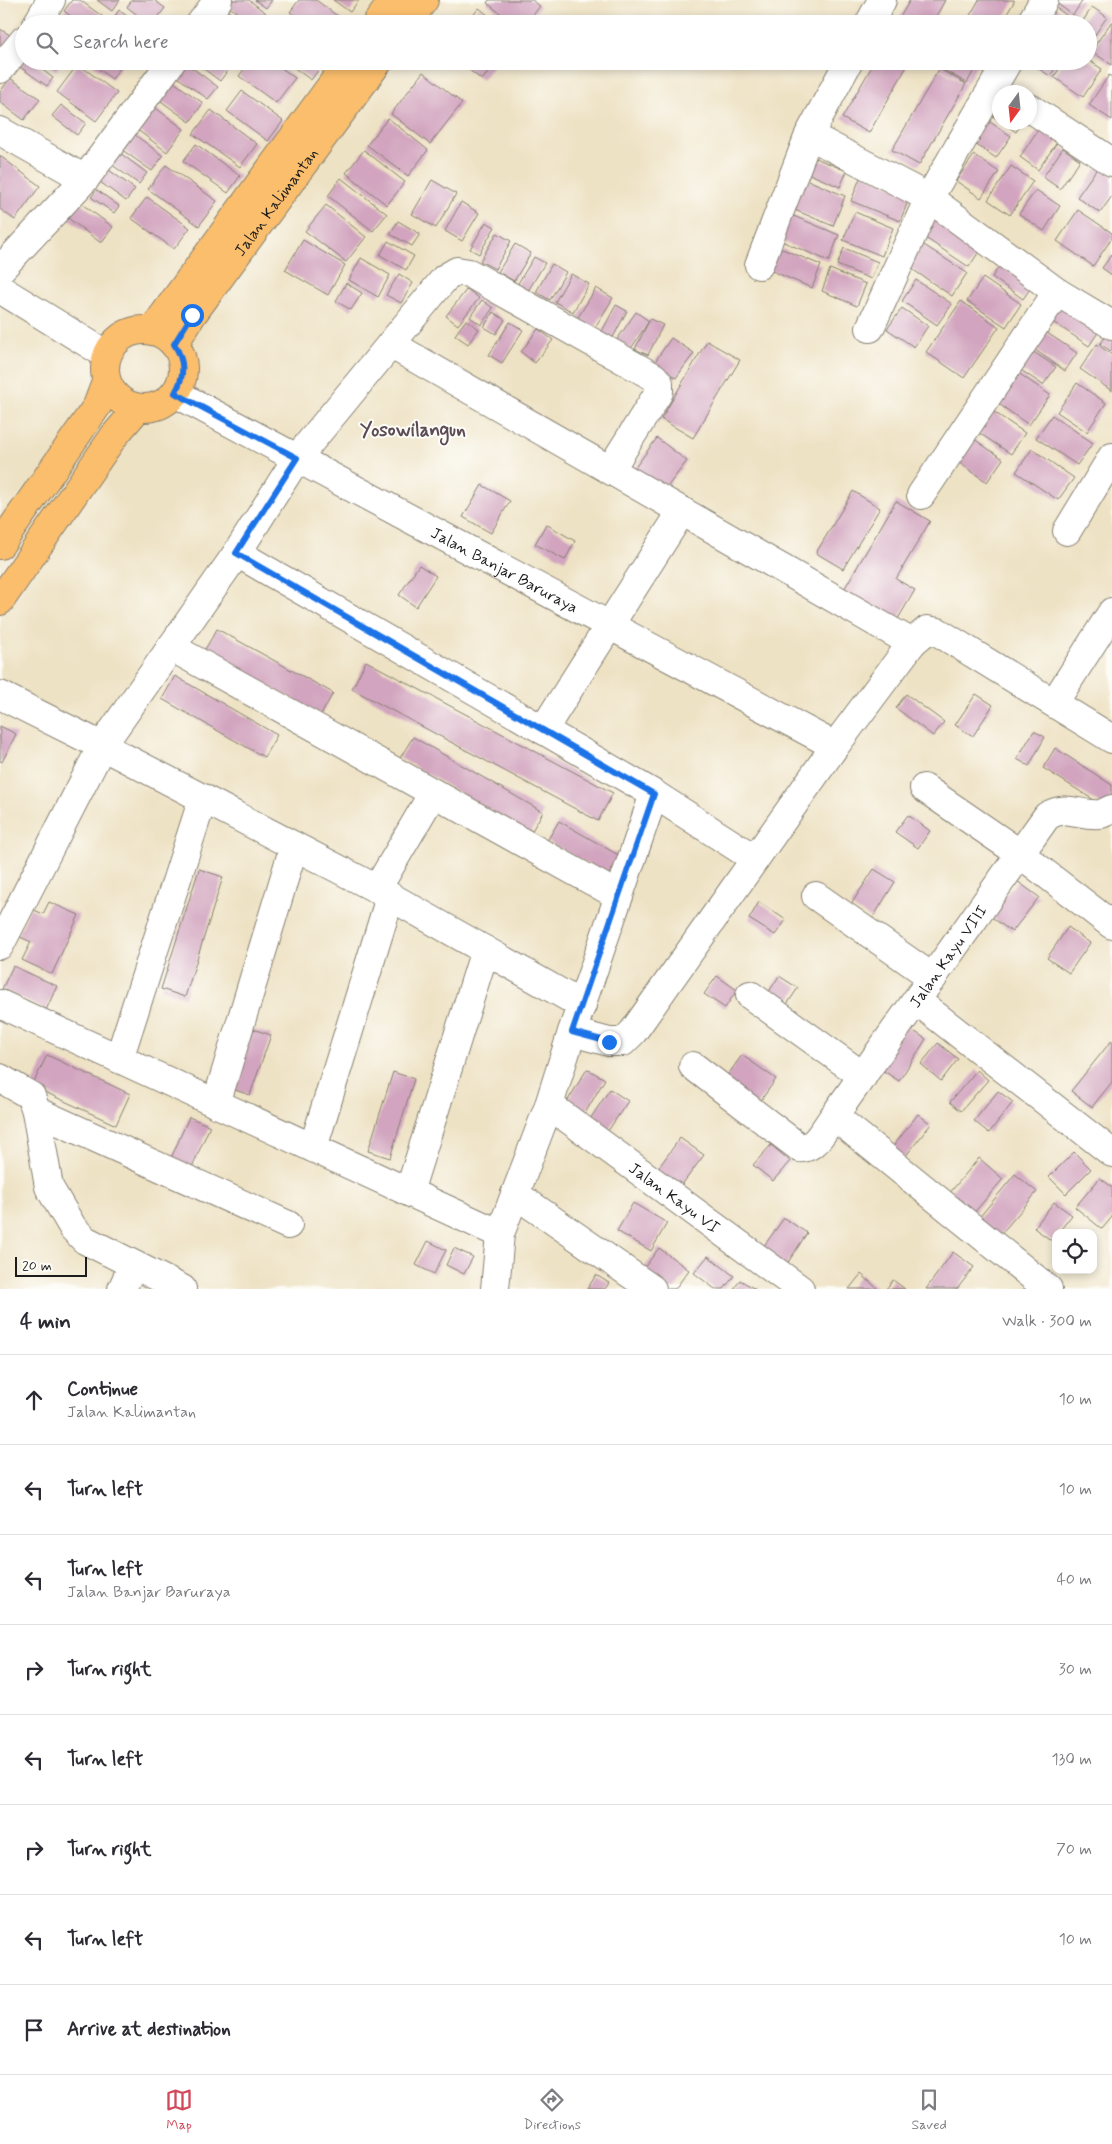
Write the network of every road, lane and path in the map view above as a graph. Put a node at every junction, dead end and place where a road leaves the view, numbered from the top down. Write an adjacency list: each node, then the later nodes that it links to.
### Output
1 (50, 0): 7 (street)
2 (218, 0): 8 (street)
3 (394, 0): 9 (main road)
4 (424, 0): 10 (main road)
5 (882, 0): 11 (street)
6 (1044, 0): 12 (street)
7 (42, 15)
8 (207, 15)
9 (383, 15)
10 (413, 15)
11 (874, 15)
12 (1035, 15)
13 (15, 51): 14 (street)
14 (0, 69)
15 (165, 70): 26 (street)
16 (343, 70): 34 (main road, Jalan Kalimantan)
17 (372, 70): 34 (main road, Jalan Kalimantan)
18 (844, 70): 24 (street)
19 (1006, 70): 20 (street)
20 (1002, 85)
21 (992, 103): 27 (street)
22 (1037, 113): 25 (street)
23 (0, 131): 26 (street)
24 (809, 135): 27 (street); 28 (street)
25 (1112, 162)
26 (85, 179): 29 (street)
27 (929, 198): 31 (street); 33 (street)
28 (759, 265)
29 (0, 270)
30 (0, 289): 36 (street)
31 (1057, 292): 32 (street); 42 (street)
32 (1112, 325)
33 (870, 328)
34 (163, 337): 36 (main road); 37 (main road)
35 (392, 345): 40 (street); 41 (street); 41 (street)
36 (106, 368): 38 (main road); 45 (main road)
37 (175, 393): 38 (main road); 40 (street, Jalan Banjar Baruraya)
38 (138, 408): 47 (main road)
39 (1112, 457): 44 (street)
40 (297, 458): 46 (street); 49 (street, Jalan Banjar Baruraya)
41 (610, 470): 43 (street)
42 (921, 495)
43 (682, 511): 49 (street); 50 (street)
44 (1067, 530)
45 (0, 545)
46 (236, 553): 51 (street); 54 (street)
47 (0, 601)
48 (1112, 612): 53 (street)
49 (610, 625): 54 (street); 57 (street, Jalan Banjar Baruraya)
50 (912, 643): 53 (street); 57 (street)
51 (170, 647): 56 (street); 59 (street)
52 (0, 695): 56 (street)
53 (1054, 703): 55 (street)
54 (544, 730): 60 (street)
55 (1112, 739)
56 (102, 746): 61 (street); 70 (street)
57 (834, 746): 65 (street)
58 (924, 788): 64 (street)
59 (433, 793): 66 (street); 67 (street)
60 (654, 794): 65 (street); 67 (street)
61 (203, 798): 63 (street); 78 (street)
62 (1112, 809): 64 (street, Jalan Kayu VIII)
63 (294, 846): 66 (street); 82 (street)
64 (1019, 853): 69 (street); 72 (street, Jalan Kayu VIII)
65 (755, 859): 77 (street)
66 (383, 893): 71 (street); 86 (street)
67 (619, 896): 76 (street)
68 (816, 896): 72 (street)
69 (1112, 925)
70 (0, 945)
71 (485, 950): 76 (street); 88 (street)
72 (932, 978): 74 (street, Jalan Kayu VIII)
73 (750, 995): 80 (street)
74 (917, 1001): 80 (street, Jalan Kayu VIII); 87 (street)
75 (0, 1004): 78 (street)
76 (582, 1005): 77 (street)
77 (572, 1032): 83 (street)
78 (119, 1059): 82 (street)
79 (693, 1066): 85 (street, Jalan Kayu VIII)
80 (862, 1076): 85 (street, Jalan Kayu VIII)
81 (0, 1078): 84 (street)
82 (216, 1104): 86 (street)
83 (549, 1105): 89 (street); 96 (street, Jalan Kayu VI)
84 (36, 1111): 90 (street); 92 (street)
85 (834, 1116): 97 (street)
86 (313, 1148): 88 (street)
87 (1112, 1153)
88 (408, 1192): 91 (street)
89 (515, 1194): 91 (street); 95 (street)
90 (288, 1225)
91 (500, 1234): 94 (street)
92 (128, 1277): 93 (street)
93 (182, 1289)
94 (494, 1289)
95 (652, 1289)
96 (800, 1289)
97 (1048, 1289)

